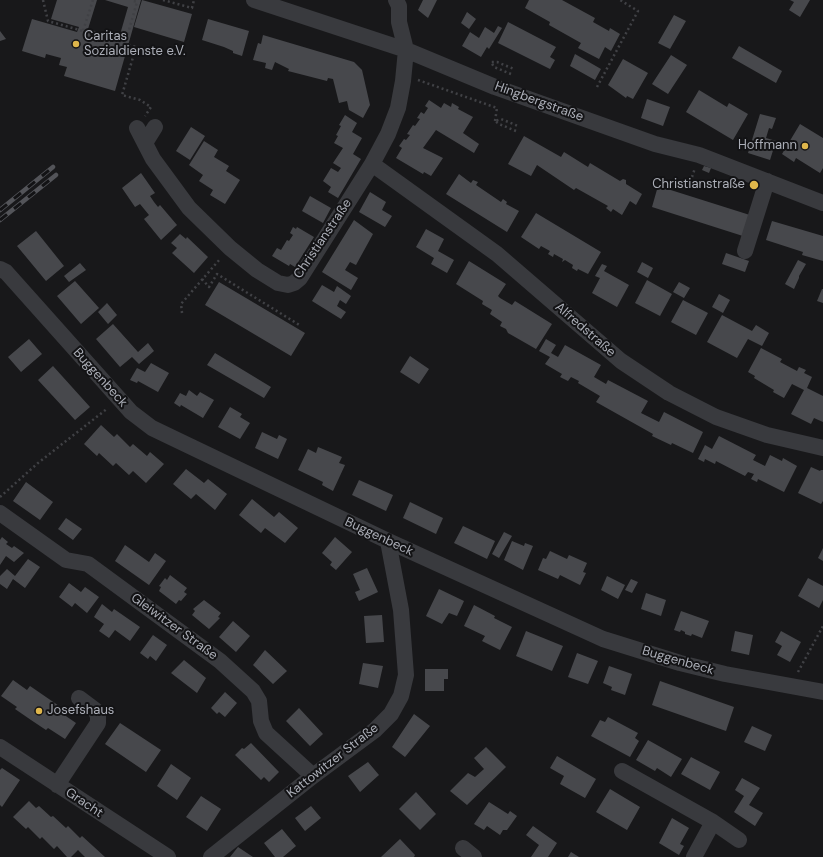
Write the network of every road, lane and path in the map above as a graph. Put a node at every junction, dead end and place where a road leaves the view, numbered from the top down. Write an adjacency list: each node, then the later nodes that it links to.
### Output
1 (43, 0): 9 (path)
2 (93, 0): 9 (path)
3 (131, 0): 10 (path)
4 (163, 0): 5 (path)
5 (194, 0)
6 (254, 0): 11 (street, Hingbergstraße)
7 (396, 0): 11 (street, Christianstraße)
8 (620, 0): 17 (path)
9 (83, 31): 10 (path)
10 (125, 44): 20 (path)
11 (406, 50): 16 (street, Christianstraße); 25 (street, Hingbergstraße)
12 (491, 62): 13 (path); 14 (path); 15 (path)
13 (514, 69)
14 (488, 70)
15 (511, 74)
16 (404, 75): 18 (path); 24 (street, Christianstraße)
17 (597, 87)
18 (495, 120): 19 (path); 22 (path)
19 (518, 126)
20 (138, 128): 23 (street, Christianstraße)
21 (155, 128): 23 (street)
22 (516, 131)
23 (145, 143): 24 (street, Christianstraße)
24 (372, 164): 34 (street, Alfredstraße)
25 (767, 181): 26 (street, Hingbergstraße); 27 (street)
26 (823, 203)
27 (745, 251)
28 (218, 263): 30 (path)
29 (2, 267): 33 (street, Buggenbeck)
30 (202, 279): 31 (path); 32 (path)
31 (182, 314)
32 (301, 326)
33 (119, 400): 35 (path); 37 (street, Buggenbeck)
34 (823, 448)
35 (0, 497)
36 (0, 513): 44 (street, Gleiwitzer Straße)
37 (388, 542): 39 (street, Buggenbeck); 44 (street, Kattowitzer Straße)
38 (823, 626): 39 (path)
39 (790, 687): 40 (street, Buggenbeck)
40 (823, 692)
41 (79, 698): 45 (street)
42 (0, 747): 45 (street, Gracht)
43 (622, 771): 46 (street)
44 (313, 776): 49 (street, Kattowitzer Straße)
45 (57, 785): 48 (street, Gracht)
46 (713, 822): 47 (street); 50 (street)
47 (739, 840)
48 (168, 857)
49 (211, 857)
50 (694, 857)

